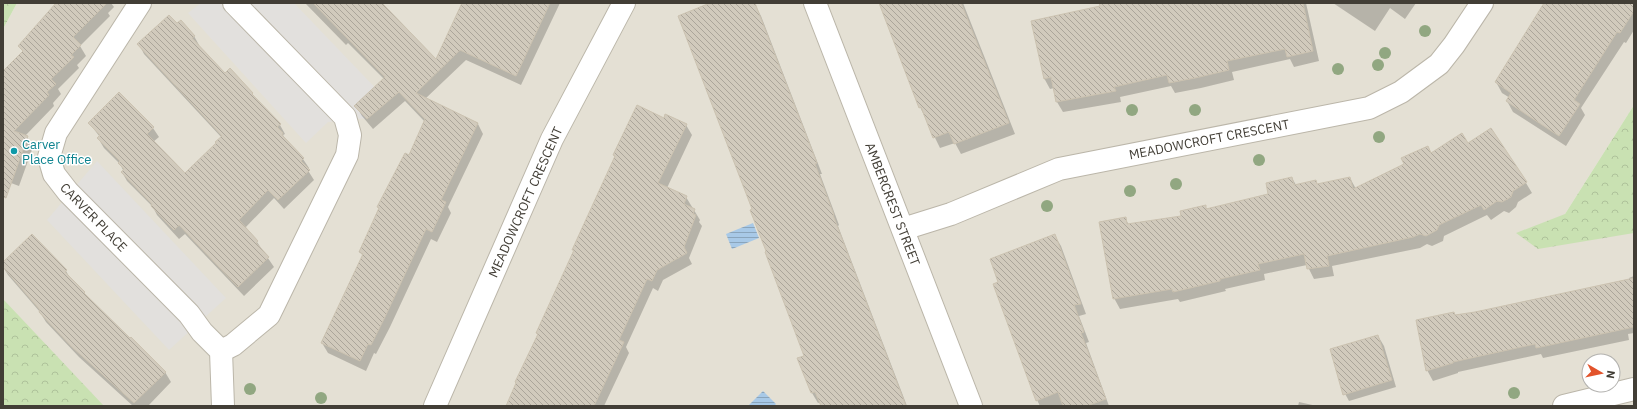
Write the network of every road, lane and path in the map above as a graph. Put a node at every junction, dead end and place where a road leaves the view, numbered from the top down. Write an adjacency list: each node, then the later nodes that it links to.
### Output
1 (140, 3): 7 (street, CARVER PLACE)
2 (234, 3): 7 (street)
3 (624, 3): 10 (street, MEADOWCROFT CRESCENT)
4 (814, 3): 6 (street, AMBERCREST STREET)
5 (1482, 3): 6 (street, MEADOWCROFT CRESCENT)
6 (903, 229): 11 (street, AMBERCREST STREET)
7 (222, 351): 9 (street)
8 (1634, 389): 12 (street)
9 (223, 406)
10 (435, 406)
11 (971, 406)
12 (1564, 406)

